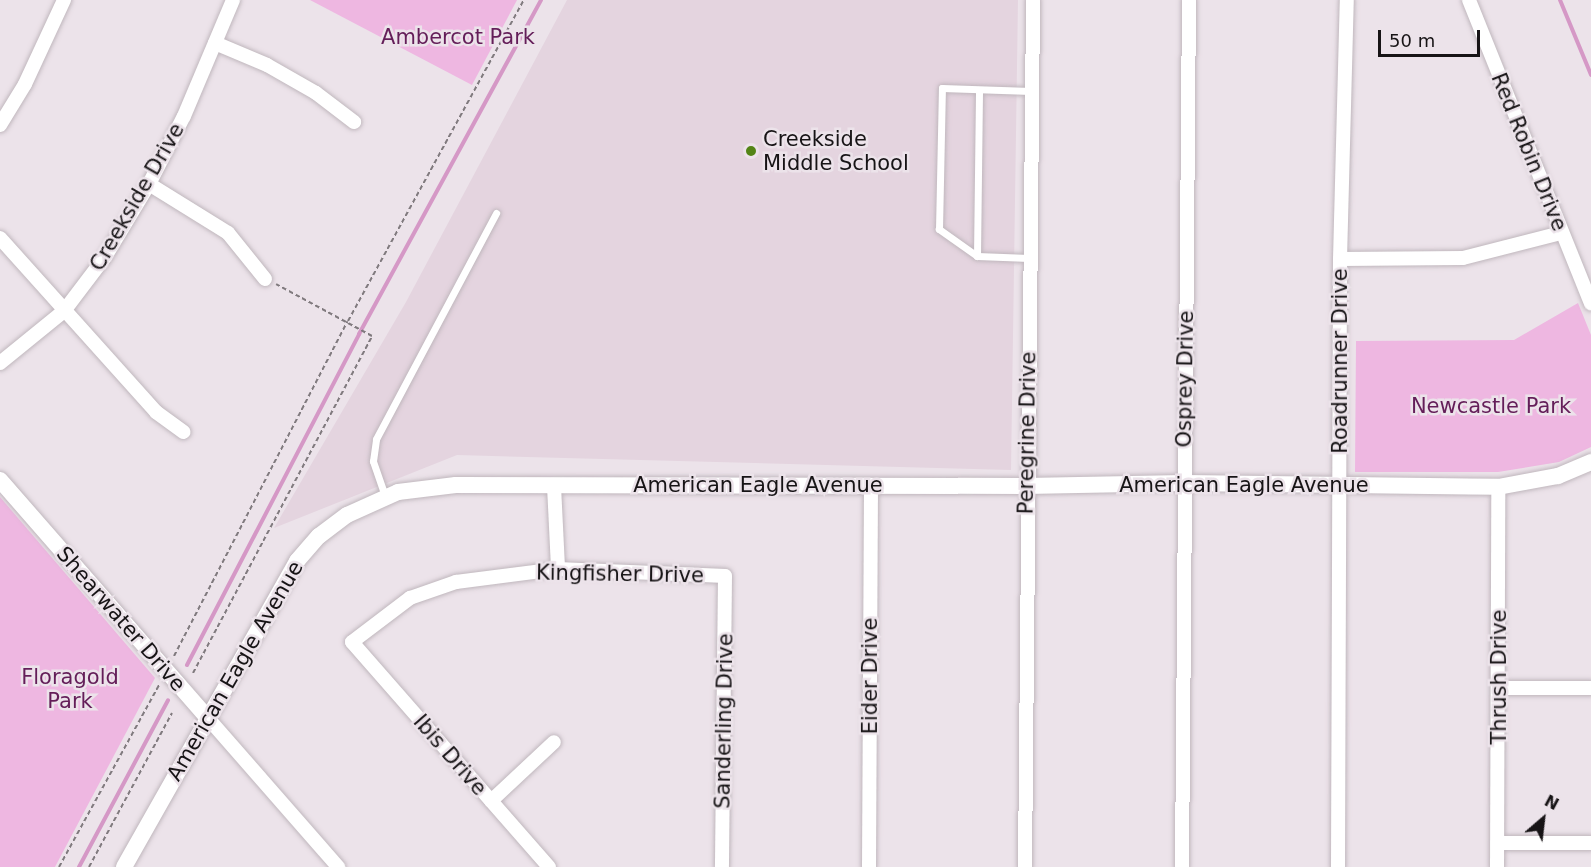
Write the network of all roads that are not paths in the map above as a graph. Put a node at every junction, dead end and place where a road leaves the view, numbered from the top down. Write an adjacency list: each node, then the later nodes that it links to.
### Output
1 (64, 0): 11 (street)
2 (233, 0): 7 (street, Creekside Drive)
3 (1033, 0): 9 (street, Peregrine Drive)
4 (1189, 0): 26 (street, Osprey Drive)
5 (1347, 0): 18 (street, Roadrunner Drive)
6 (1468, 0): 14 (street, Red Robin Drive)
7 (215, 43): 10 (street); 12 (street, Creekside Drive)
8 (979, 90): 9 (lane); 16 (lane); 16 (lane)
9 (1032, 91): 17 (street, Peregrine Drive)
10 (354, 122)
11 (0, 125)
12 (149, 184): 19 (street); 21 (street, Creekside Drive)
13 (496, 213): 32 (lane)
14 (1561, 233): 18 (street); 20 (street, Red Robin Drive)
15 (0, 238): 21 (street)
16 (977, 256): 17 (lane)
17 (1029, 258): 29 (street, Peregrine Drive)
18 (1340, 259): 30 (street, Roadrunner Drive)
19 (265, 279)
20 (1591, 303)
21 (64, 311): 22 (street, Creekside Drive); 23 (street)
22 (0, 363)
23 (184, 432)
24 (1591, 462): 31 (street, American Eagle Avenue)
25 (0, 480): 38 (street, Shearwater Drive)
26 (1184, 483): 29 (street, American Eagle Avenue); 30 (street, American Eagle Avenue); 49 (street, Osprey Drive)
27 (872, 485): 28 (street, American Eagle Avenue); 29 (street, American Eagle Avenue); 47 (street, Eider Drive)
28 (554, 486): 32 (street, American Eagle Avenue); 33 (street)
29 (1026, 486): 48 (street, Peregrine Drive)
30 (1341, 486): 31 (street, American Eagle Avenue); 50 (street, Roadrunner Drive)
31 (1498, 487): 36 (street, Thrush Drive)
32 (385, 496): 38 (street, American Eagle Avenue)
33 (558, 569): 34 (street, Kingfisher Drive); 35 (street, Kingfisher Drive)
34 (725, 576): 46 (street, Sanderling Drive)
35 (352, 642): 40 (street, Ibis Drive)
36 (1501, 688): 37 (street); 41 (street, Thrush Drive)
37 (1591, 688)
38 (206, 717): 43 (street, American Eagle Avenue); 44 (street, Shearwater Drive)
39 (554, 742): 40 (street)
40 (491, 801): 45 (street, Ibis Drive)
41 (1498, 843): 42 (street); 51 (street, Thrush Drive)
42 (1591, 843)
43 (124, 867)
44 (338, 867)
45 (549, 867)
46 (722, 867)
47 (869, 867)
48 (1024, 867)
49 (1182, 867)
50 (1338, 867)
51 (1497, 867)

